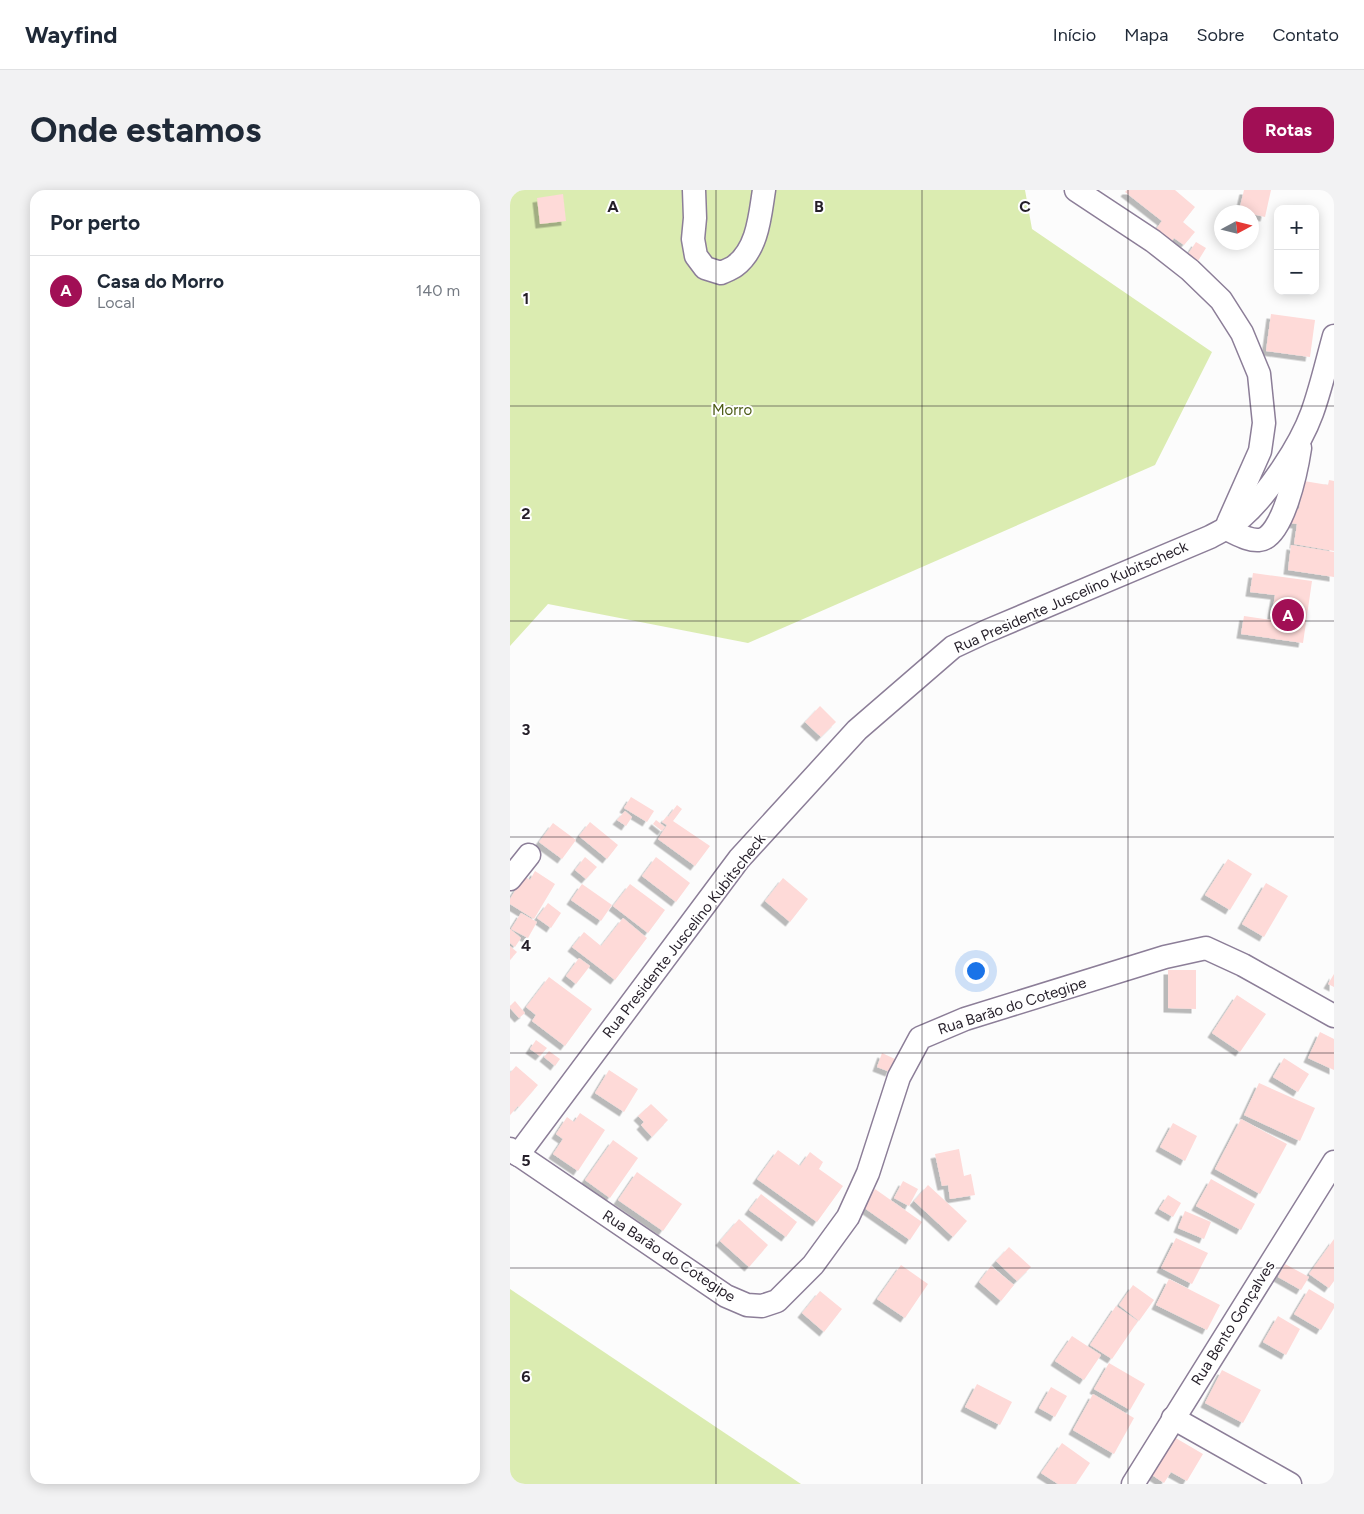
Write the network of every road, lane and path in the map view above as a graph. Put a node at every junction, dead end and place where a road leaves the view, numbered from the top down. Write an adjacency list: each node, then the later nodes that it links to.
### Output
1 (694, 190): 2 (street)
2 (764, 190)
3 (1076, 190): 6 (street)
4 (1334, 336): 5 (street, Rua Presidente Juscelino Kubitscheck)
5 (1302, 436): 6 (street, Rua Presidente Juscelino Kubitscheck); 6 (street, Rua Presidente Juscelino Kubitscheck)
6 (1226, 529): 10 (street, Rua Presidente Juscelino Kubitscheck)
7 (529, 855): 8 (street)
8 (510, 879)
9 (1334, 1016): 10 (street, Rua Barão do Cotegipe)
10 (514, 1152)
11 (1334, 1162): 12 (street, Rua Bento Gonçalves)
12 (1173, 1418): 13 (street, Rua Bento Gonçalves); 14 (street)
13 (1132, 1484)
14 (1290, 1484)

